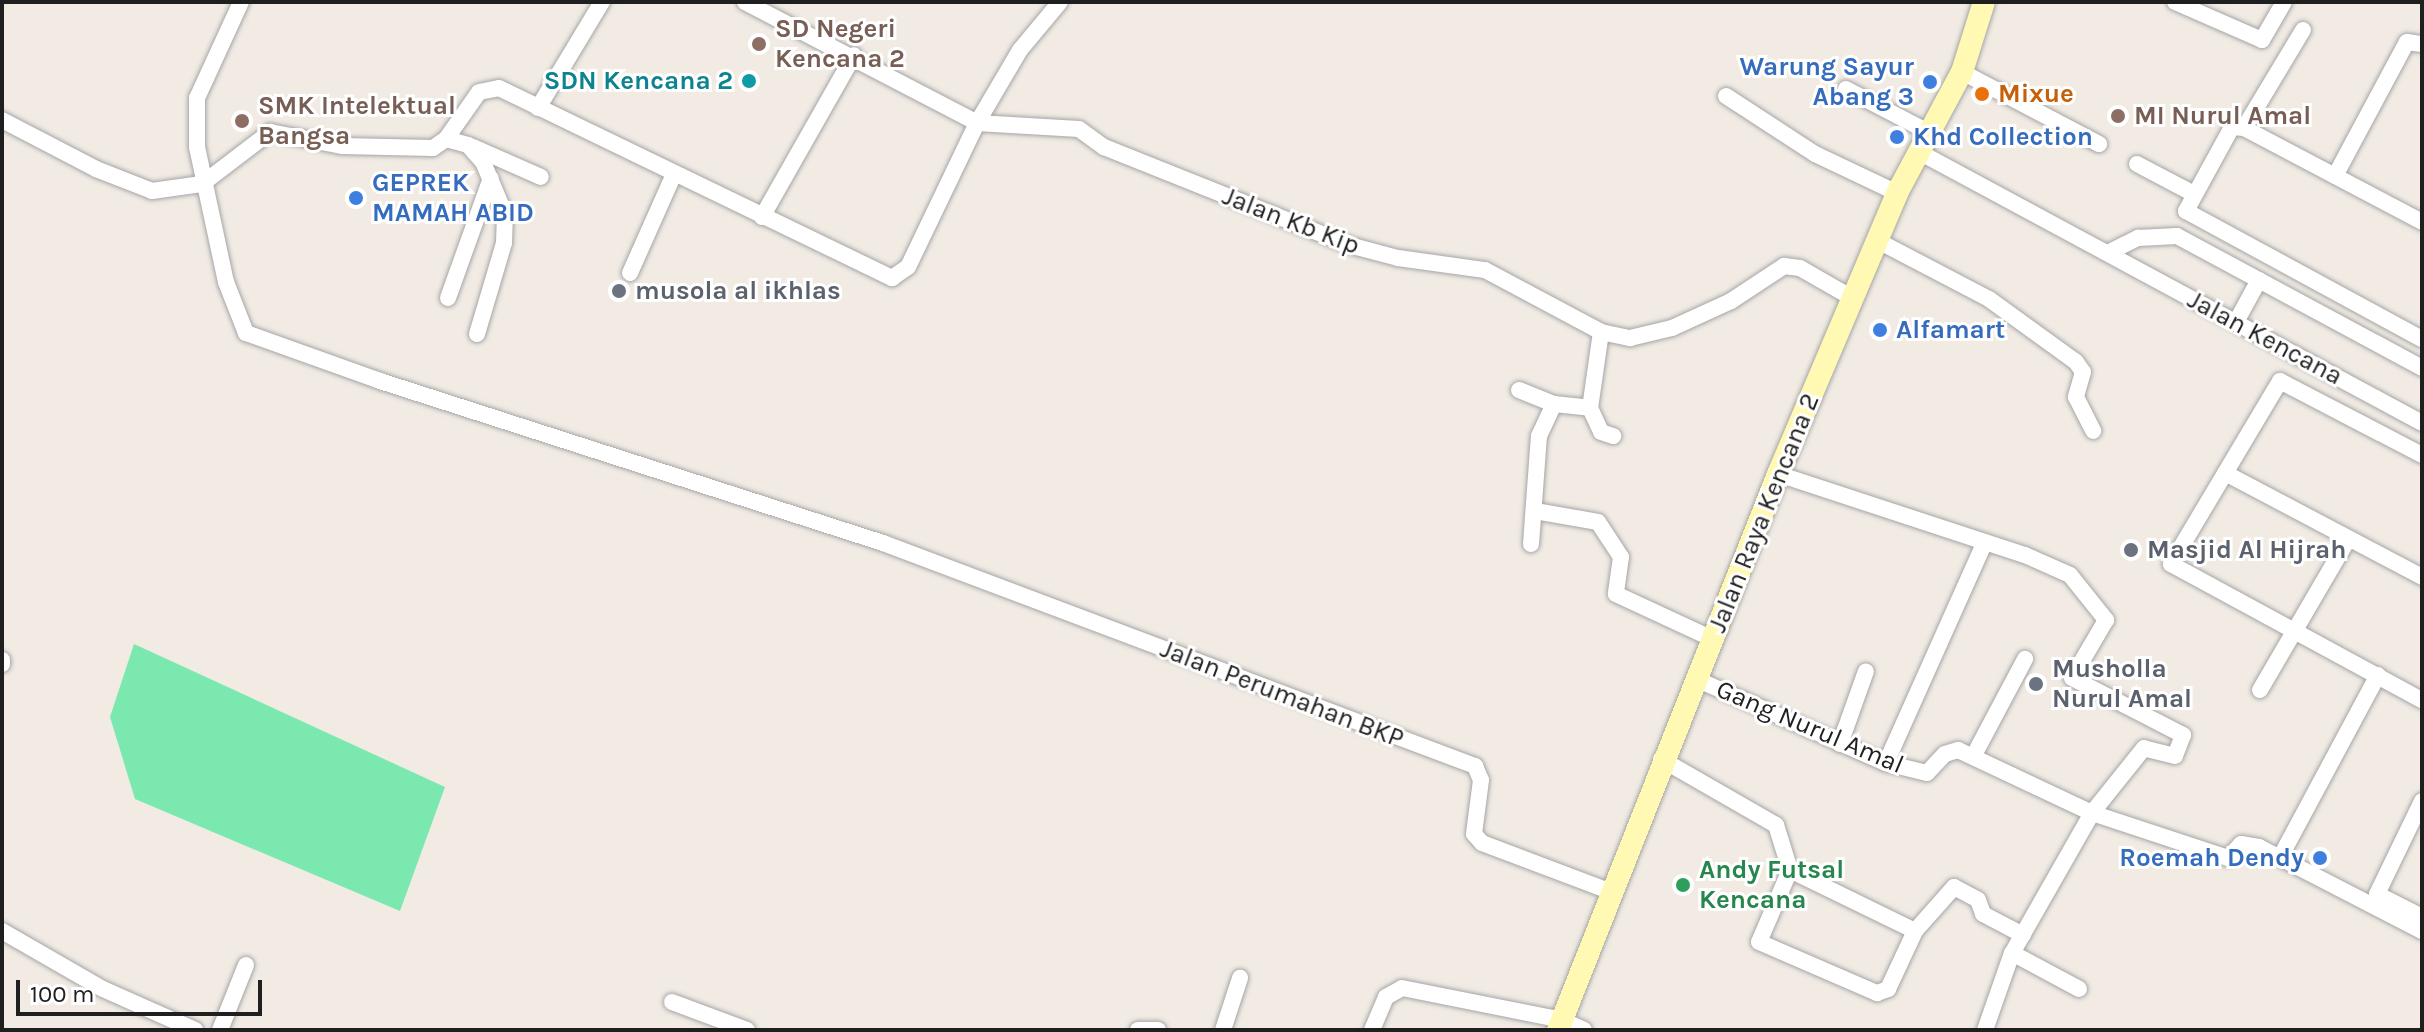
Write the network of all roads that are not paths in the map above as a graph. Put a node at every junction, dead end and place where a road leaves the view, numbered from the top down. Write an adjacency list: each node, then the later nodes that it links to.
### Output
1 (241, 2): 27 (street)
2 (602, 2): 14 (street)
3 (745, 2): 10 (street)
4 (1060, 2): 16 (street)
5 (1984, 2): 11 (street, Jalan Raya Kencana 2)
6 (2175, 2): 7 (street)
7 (2284, 2)
8 (2303, 30): 17 (street)
9 (2422, 44): 24 (street)
10 (854, 55): 16 (street); 30 (street)
11 (1962, 72): 19 (street, Jalan Raya Kencana 2); 20 (street)
12 (1846, 89): 19 (street, Jalan Kencana)
13 (1726, 96): 28 (street)
14 (538, 108): 18 (street); 23 (street)
15 (2, 120): 27 (street)
16 (977, 123): 30 (street); 39 (street, Jalan Kb Kip)
17 (2244, 128): 24 (street); 29 (street)
18 (446, 139): 21 (street); 27 (street)
19 (1925, 143): 28 (street, Jalan Raya Kencana 2); 33 (street, Jalan Kencana)
20 (2099, 144)
21 (468, 145): 25 (street); 26 (street)
22 (2137, 164): 29 (street)
23 (674, 174): 30 (street); 34 (street)
24 (2335, 176): 31 (street)
25 (541, 177)
26 (491, 178): 36 (street); 40 (street)
27 (202, 184): 73 (street, Jalan Perumahan BKP)
28 (1897, 193): 32 (street, Jalan Raya Kencana 2)
29 (2192, 193): 41 (street)
30 (762, 217)
31 (2422, 221)
32 (1880, 242): 37 (street, Jalan Raya Kencana 2); 47 (street)
33 (2108, 253): 35 (street, Jalan Kencana); 38 (street, Jalan Kencana)
34 (630, 273)
35 (2259, 280): 38 (street); 42 (street, Jalan Kencana)
36 (448, 298)
37 (1854, 299): 39 (street); 51 (street, Jalan Raya Kencana 2)
38 (2236, 322): 46 (street, Jalan Kencana)
39 (1601, 332): 45 (street)
40 (477, 334)
41 (2422, 339)
42 (2422, 368)
43 (1519, 390): 44 (street)
44 (1554, 404): 45 (street); 52 (street)
45 (1590, 408): 48 (street)
46 (2422, 423)
47 (2093, 431)
48 (1613, 436)
49 (2422, 455): 50 (street)
50 (2225, 473): 53 (street); 57 (street)
51 (1778, 474): 55 (street); 58 (street, Jalan Raya Kencana 2)
52 (1535, 511): 54 (street); 58 (street)
53 (2347, 541): 56 (street); 57 (street)
54 (1531, 544)
55 (1984, 544): 68 (street); 70 (street)
56 (2422, 577)
57 (2297, 629): 61 (street); 63 (street)
58 (1713, 639): 62 (street, Jalan Raya Kencana 2)
59 (2025, 659): 66 (street)
60 (1866, 671): 65 (street)
61 (2378, 675): 64 (street); 71 (street)
62 (1696, 679): 65 (street, Gang Nurul Amal); 67 (street, Jalan Raya Kencana 2)
63 (2260, 690)
64 (2422, 700)
65 (1840, 744): 68 (street, Gang Nurul Amal)
66 (1974, 755): 68 (street, Gang Nurul Amal); 70 (street)
67 (1661, 759): 72 (street); 73 (street, Jalan Raya Kencana 2)
68 (1886, 763)
69 (2422, 801): 74 (street)
70 (2092, 813): 77 (street); 78 (street)
71 (2282, 854)
72 (1790, 870): 76 (street); 76 (street)
73 (1612, 892): 84 (street, Jalan Raya Kencana 2)
74 (2422, 917)
75 (2, 931): 85 (street)
76 (1915, 931): 78 (street)
77 (2422, 931)
78 (2023, 935): 79 (street)
79 (2012, 953): 82 (street); 93 (street)
80 (246, 965): 86 (street)
81 (1240, 978): 90 (street)
82 (2079, 989)
83 (672, 1002): 87 (street)
84 (1560, 1025): 91 (street); 92 (street)
85 (195, 1030)
86 (220, 1030)
87 (747, 1030)
88 (1138, 1030): 89 (street)
89 (1158, 1030)
90 (1223, 1030)
91 (1372, 1030)
92 (1584, 1030)
93 (1985, 1030)

